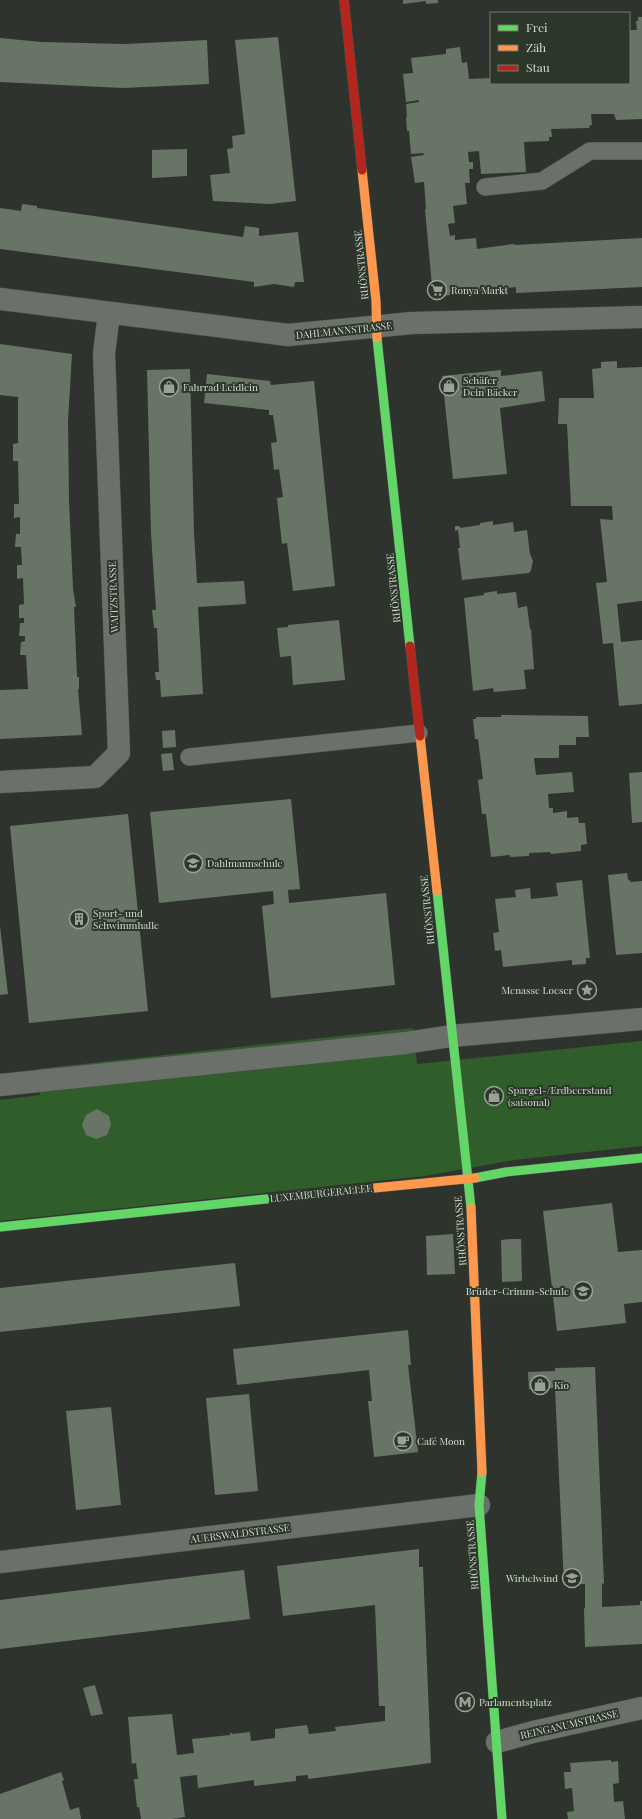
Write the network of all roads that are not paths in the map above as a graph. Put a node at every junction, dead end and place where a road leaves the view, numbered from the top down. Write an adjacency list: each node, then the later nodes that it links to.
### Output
1 (344, 0): 7 (street, RHÖNSTRASSE)
2 (642, 151): 3 (lane)
3 (485, 186)
4 (0, 299): 5 (street, DAHLMANNSTRASSE)
5 (109, 313): 7 (street, DAHLMANNSTRASSE); 10 (street, WAITZSTRASSE)
6 (642, 317): 7 (street, DAHLMANNSTRASSE)
7 (376, 326): 8 (street, RHÖNSTRASSE)
8 (419, 733): 9 (lane); 12 (street, RHÖNSTRASSE)
9 (189, 757)
10 (0, 782)
11 (642, 1019): 12 (street)
12 (451, 1036): 13 (street); 15 (street, RHÖNSTRASSE)
13 (0, 1085)
14 (642, 1158): 15 (street, LUXEMBURGERALLEE)
15 (468, 1179): 16 (street, LUXEMBURGERALLEE); 17 (street, RHÖNSTRASSE)
16 (0, 1227)
17 (479, 1504): 18 (street, AUERSWALDSTRASSE); 20 (street, RHÖNSTRASSE)
18 (0, 1562)
19 (642, 1708): 20 (street, REINGANUMSTRASSE)
20 (497, 1742): 21 (street, RHÖNSTRASSE)
21 (502, 1819)

